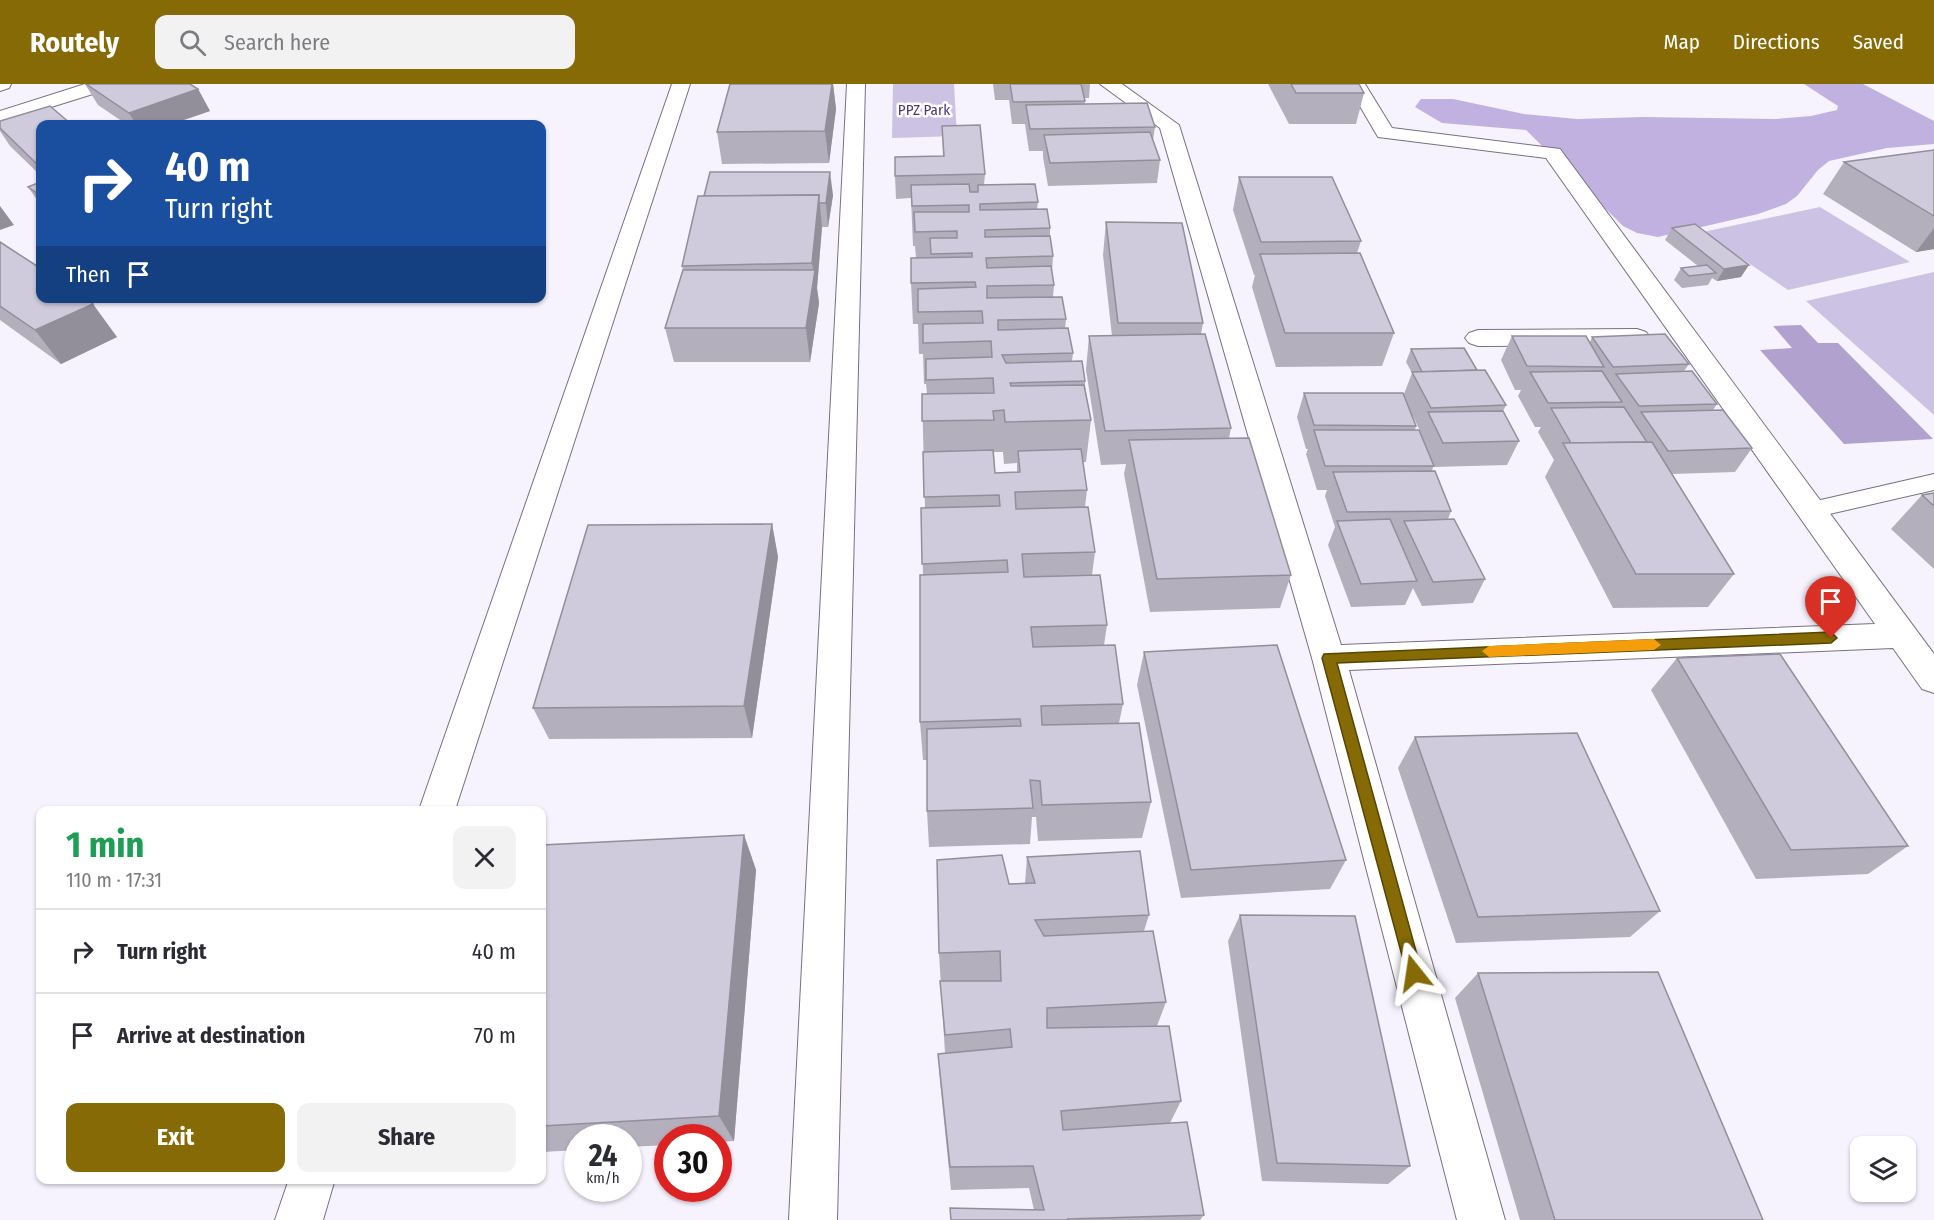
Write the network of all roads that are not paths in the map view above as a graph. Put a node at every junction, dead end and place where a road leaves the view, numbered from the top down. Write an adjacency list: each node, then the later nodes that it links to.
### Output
1 (105, 84): 6 (street)
2 (681, 84): 14 (street)
3 (856, 84): 17 (street)
4 (1109, 84): 12 (street)
5 (1356, 84): 7 (street)
6 (0, 117)
7 (1686, 337): 8 (street); 10 (street)
8 (1478, 338)
9 (1934, 482): 10 (lane)
10 (1812, 510): 11 (street)
11 (1902, 635): 12 (street); 13 (street)
12 (1329, 658): 18 (street)
13 (1934, 680)
14 (437, 806)
15 (310, 1184): 16 (street)
16 (298, 1220)
17 (813, 1220)
18 (1480, 1220)

